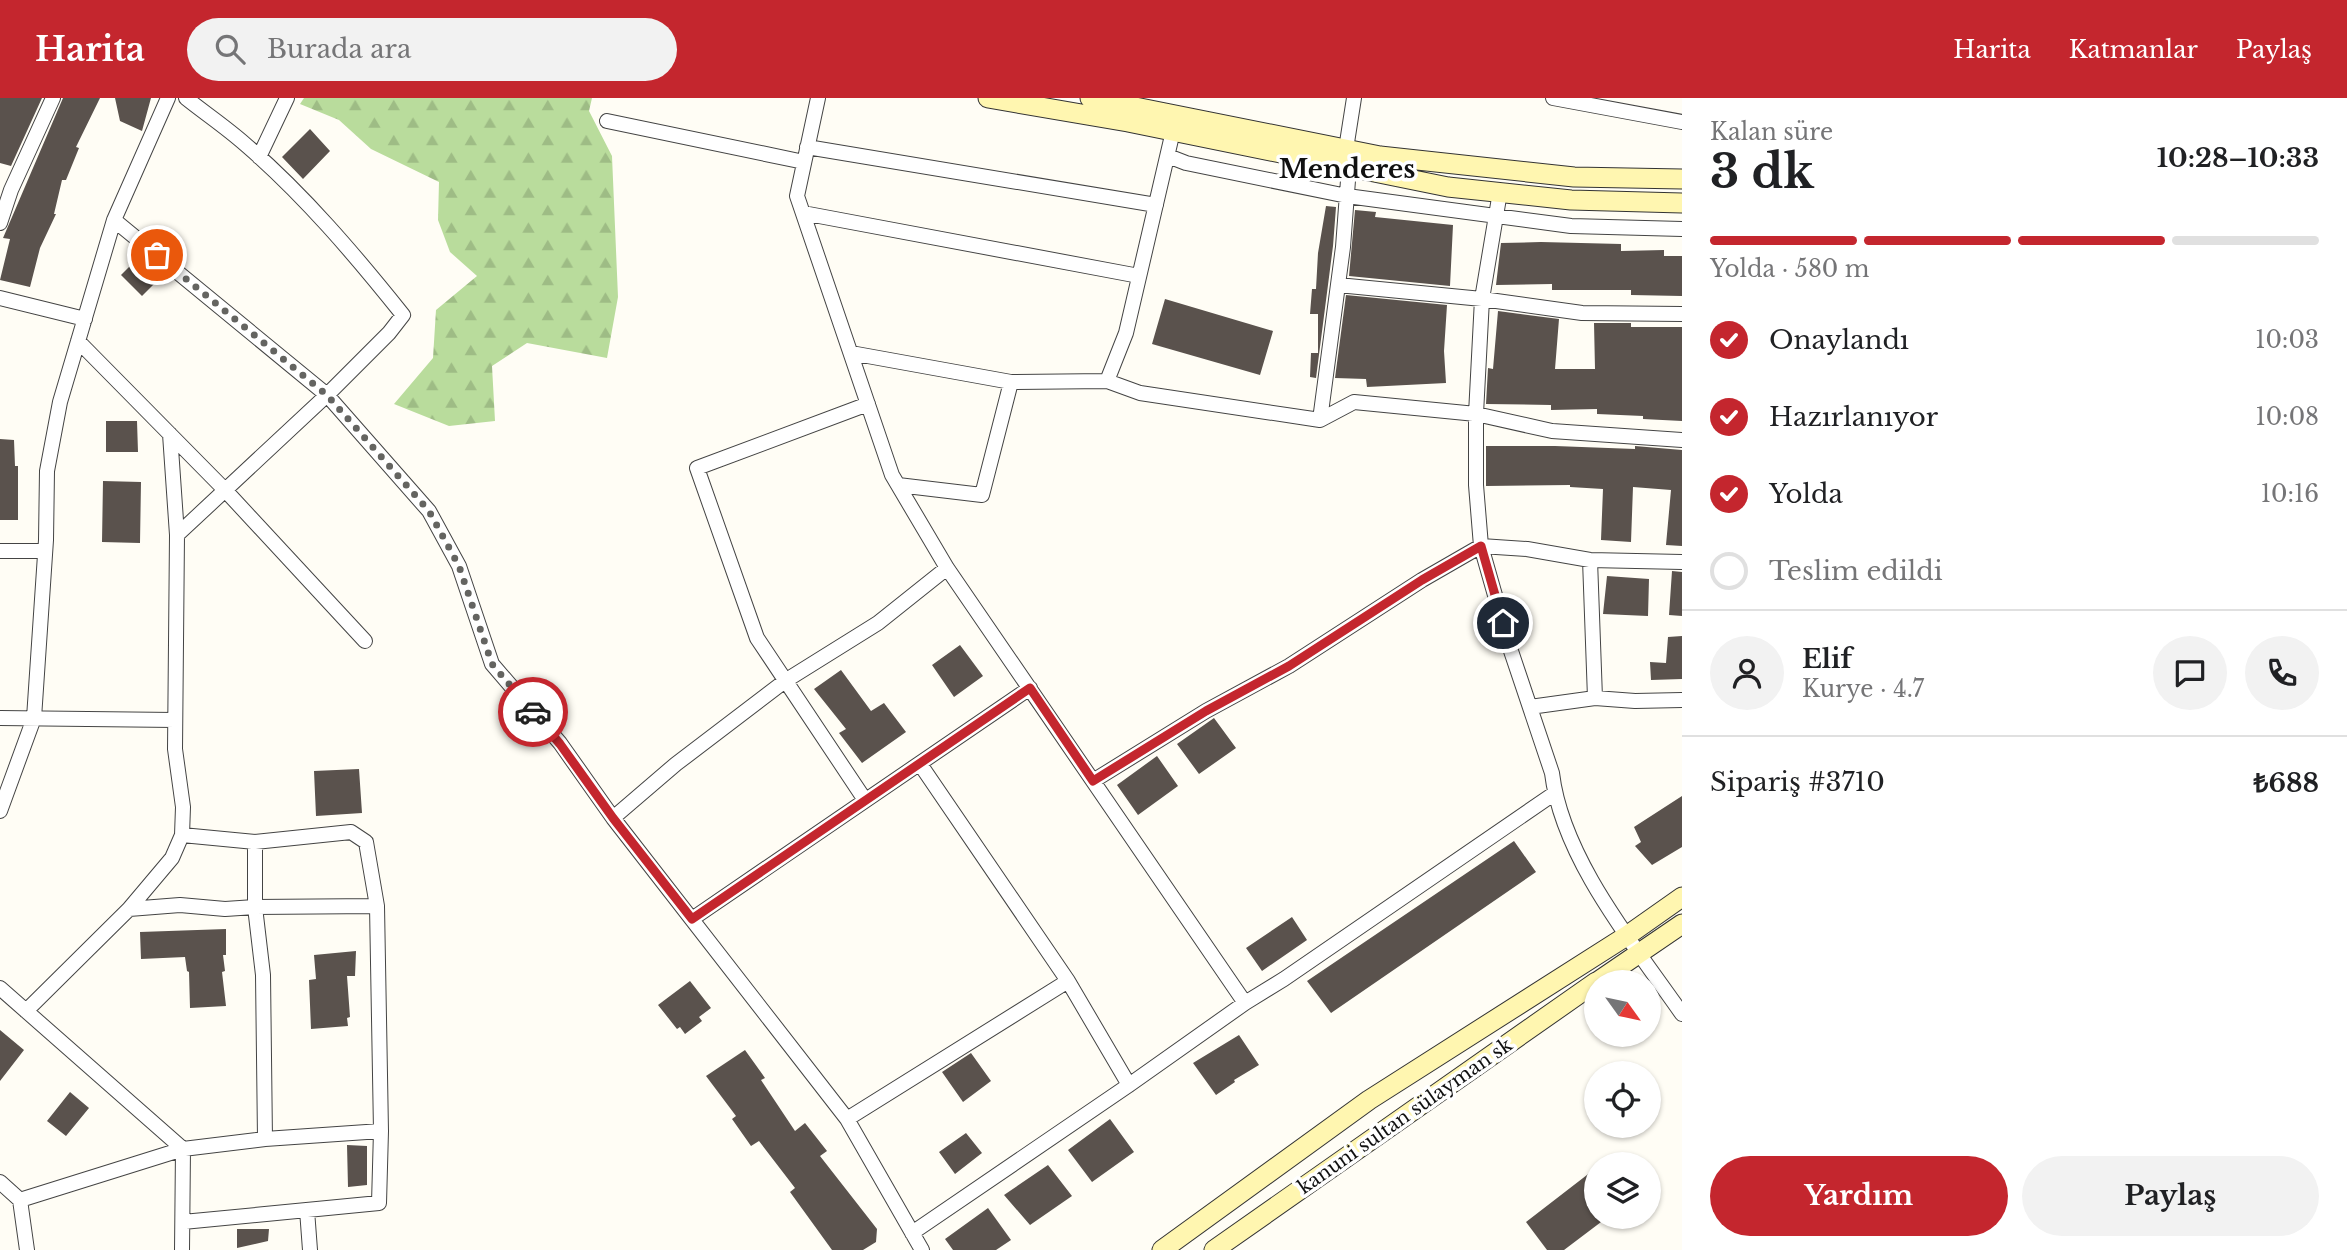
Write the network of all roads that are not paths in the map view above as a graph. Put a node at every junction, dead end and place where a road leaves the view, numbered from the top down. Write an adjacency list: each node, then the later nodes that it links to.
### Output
1 (53, 98): 28 (street)
2 (168, 98): 27 (street)
3 (186, 98): 17 (street)
4 (287, 98): 17 (street)
5 (818, 98): 15 (street)
6 (988, 98): 14 (main road)
7 (1090, 98): 10 (main road)
8 (1354, 98): 18 (street)
9 (1553, 98): 11 (street)
10 (1135, 102): 18 (main road)
11 (1596, 102): 13 (street)
12 (607, 121): 19 (street)
13 (1682, 122)
14 (1173, 131): 16 (street); 18 (main road)
15 (807, 147): 19 (street); 24 (street)
16 (1168, 156): 22 (street); 24 (street)
17 (259, 157): 40 (street)
18 (1348, 158): 20 (main road); 21 (main road); 22 (street)
19 (804, 162): 25 (street)
20 (1682, 179)
21 (1500, 192): 23 (main road); 26 (street)
22 (1347, 196): 26 (street); 31 (street)
23 (1682, 203)
24 (1156, 205): 30 (street)
25 (803, 213): 30 (street); 37 (street)
26 (1495, 216): 29 (street); 33 (street)
27 (114, 220): 35 (street); 40 (street)
28 (0, 223)
29 (1682, 229)
30 (1139, 276): 38 (street)
31 (1338, 285): 33 (street); 43 (street)
32 (0, 298): 35 (street)
33 (1482, 299): 34 (street); 42 (street)
34 (1682, 314)
35 (85, 320): 36 (street)
36 (78, 341): 44 (street); 51 (street)
37 (850, 353): 39 (street); 41 (street)
38 (1107, 381): 39 (street); 43 (street)
39 (1011, 382): 46 (street)
40 (327, 395): 47 (street); 69 (street)
41 (868, 404): 46 (street); 56 (street)
42 (1476, 414): 43 (street); 45 (street); 49 (street)
43 (1320, 420)
44 (170, 434): 47 (street); 48 (street)
45 (1682, 440)
46 (898, 485): 54 (street)
47 (225, 490): 48 (street); 55 (street)
48 (177, 535): 63 (street)
49 (1481, 546): 52 (street); 60 (street); 65 (street)
50 (0, 551): 51 (street)
51 (45, 551): 62 (street)
52 (1590, 560): 53 (street); 58 (street)
53 (1682, 562)
54 (947, 568): 56 (street); 57 (street)
55 (365, 641)
56 (785, 681): 67 (street); 69 (street)
57 (1030, 688): 64 (street); 65 (street)
58 (1595, 698): 59 (street); 60 (street)
59 (1682, 700)
60 (1530, 707): 66 (street)
61 (0, 718): 62 (street)
62 (34, 718): 63 (street); 68 (street)
63 (176, 720): 70 (street)
64 (920, 764): 67 (street); 81 (street)
65 (1093, 781): 84 (street)
66 (1555, 793): 78 (street); 84 (street)
67 (865, 800): 76 (street)
68 (0, 811)
69 (613, 818): 76 (street)
70 (183, 835): 71 (street); 75 (street)
71 (255, 842): 73 (street); 74 (street)
72 (1682, 897): 78 (main road)
73 (377, 906): 74 (street); 89 (street)
74 (256, 907): 75 (street); 90 (street)
75 (129, 909): 85 (street)
76 (692, 919): 88 (street)
77 (1682, 924): 79 (main road, kanuni sultan sülayman sk)
78 (1628, 935): 79 (street); 101 (main road)
79 (1639, 952): 80 (main road, kanuni sultan sülayman sk); 86 (street)
80 (1613, 970)
81 (1068, 981): 87 (street); 88 (street)
82 (0, 988): 85 (street)
83 (1584, 990): 102 (main road, kanuni sultan sülayman sk)
84 (1245, 1003): 87 (street)
85 (26, 1011): 91 (street)
86 (1682, 1014)
87 (1129, 1085): 96 (street)
88 (846, 1119): 96 (street)
89 (381, 1131): 90 (street); 94 (street)
90 (265, 1139): 91 (street)
91 (183, 1149): 93 (street); 95 (street)
92 (0, 1182): 93 (street)
93 (20, 1200): 97 (street)
94 (307, 1210): 95 (street); 99 (street)
95 (183, 1222): 98 (street)
96 (912, 1233): 100 (street)
97 (27, 1250)
98 (183, 1250)
99 (310, 1250)
100 (922, 1250)
101 (1162, 1250)
102 (1214, 1250)

